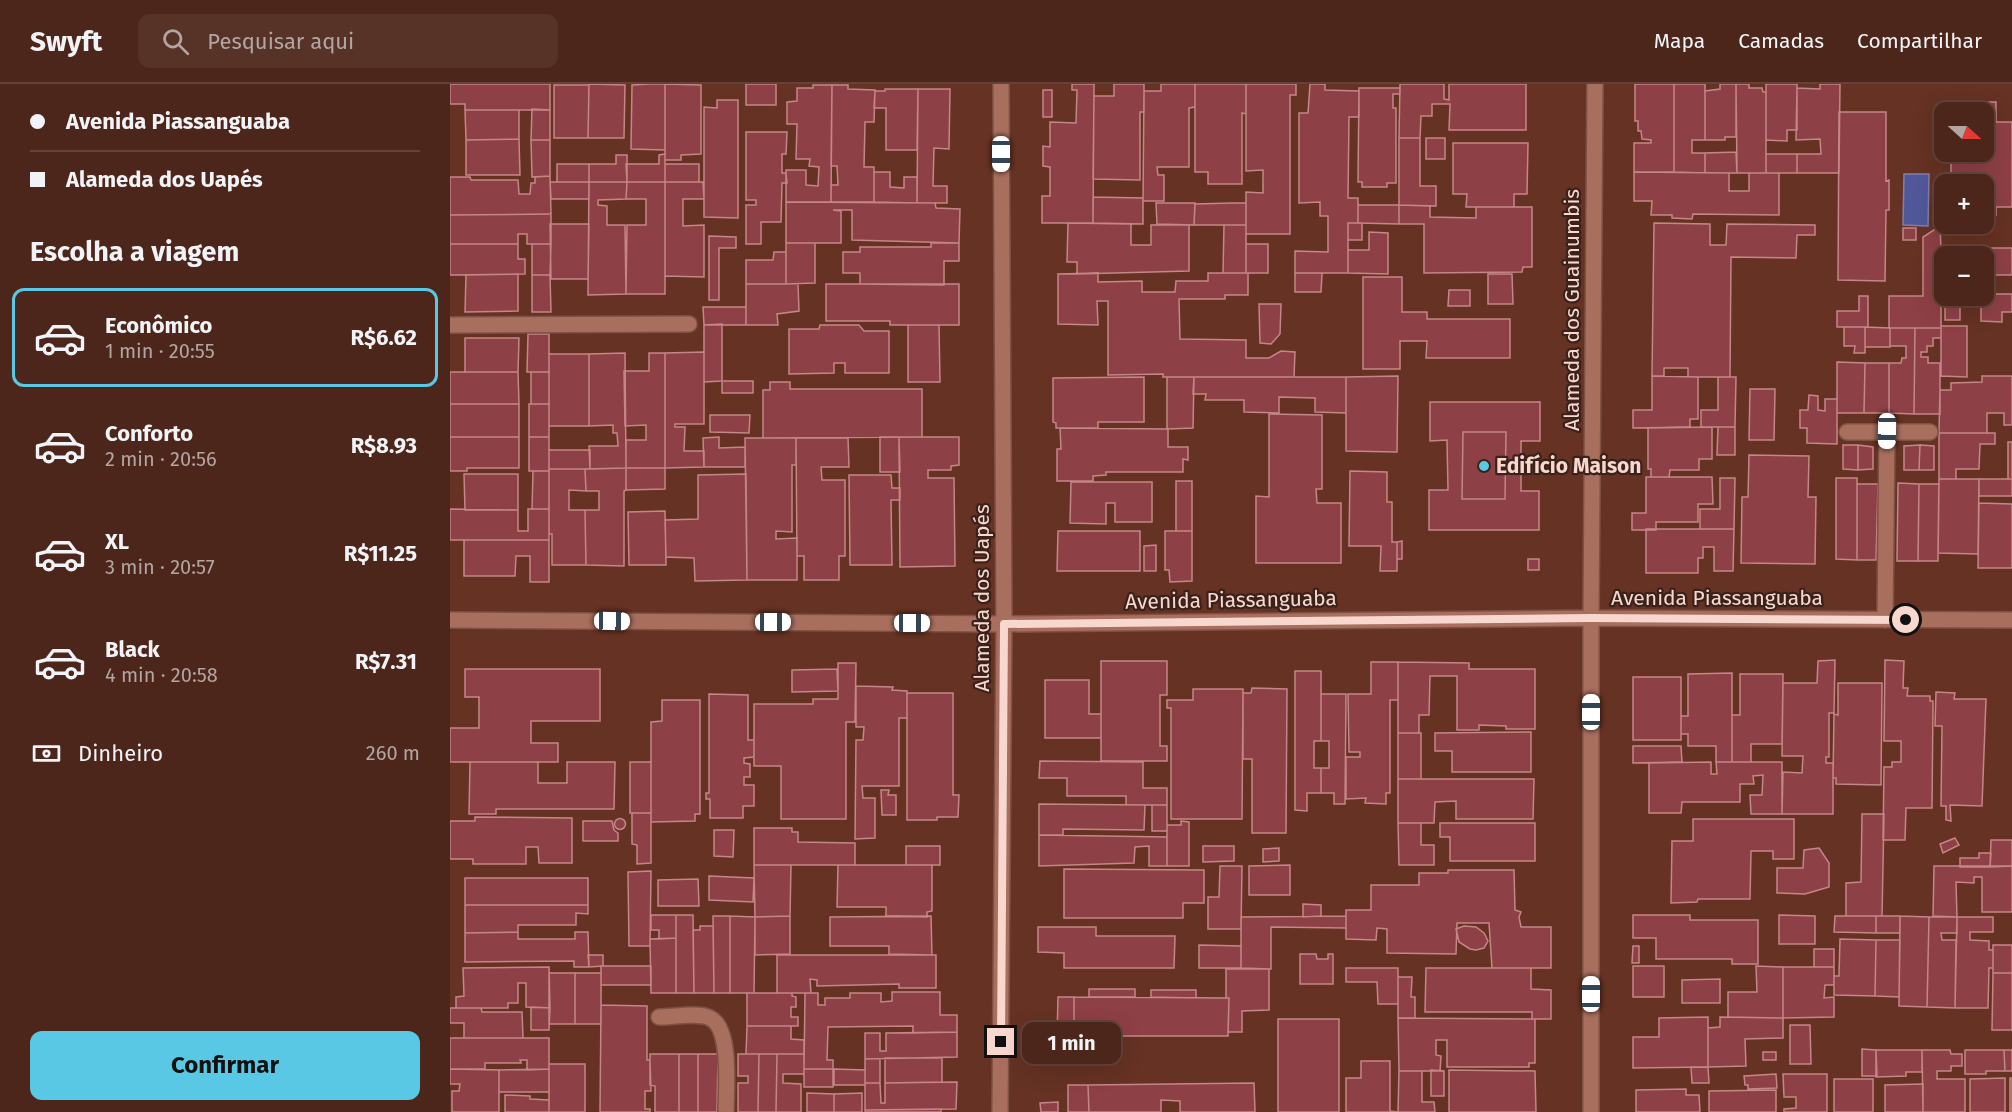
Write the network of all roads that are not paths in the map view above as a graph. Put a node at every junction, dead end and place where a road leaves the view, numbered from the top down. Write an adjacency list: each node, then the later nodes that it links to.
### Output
1 (1001, 84): 12 (street, Alameda dos Uapés)
2 (1595, 84): 8 (street, Alameda dos Guainumbis)
3 (689, 324): 4 (street)
4 (450, 326)
5 (1887, 431): 6 (street); 7 (street); 10 (street)
6 (1847, 432)
7 (1930, 432)
8 (1591, 618): 10 (street, Avenida Piassanguaba); 12 (street, Avenida Piassanguaba); 16 (street, Alameda dos Guainumbis)
9 (450, 620): 12 (street, Avenida Piassanguaba)
10 (1885, 620): 11 (street, Avenida Piassanguaba)
11 (2012, 620)
12 (1004, 624): 15 (street, Alameda dos Uapés)
13 (659, 1017): 14 (street)
14 (726, 1112)
15 (1000, 1112)
16 (1591, 1112)

